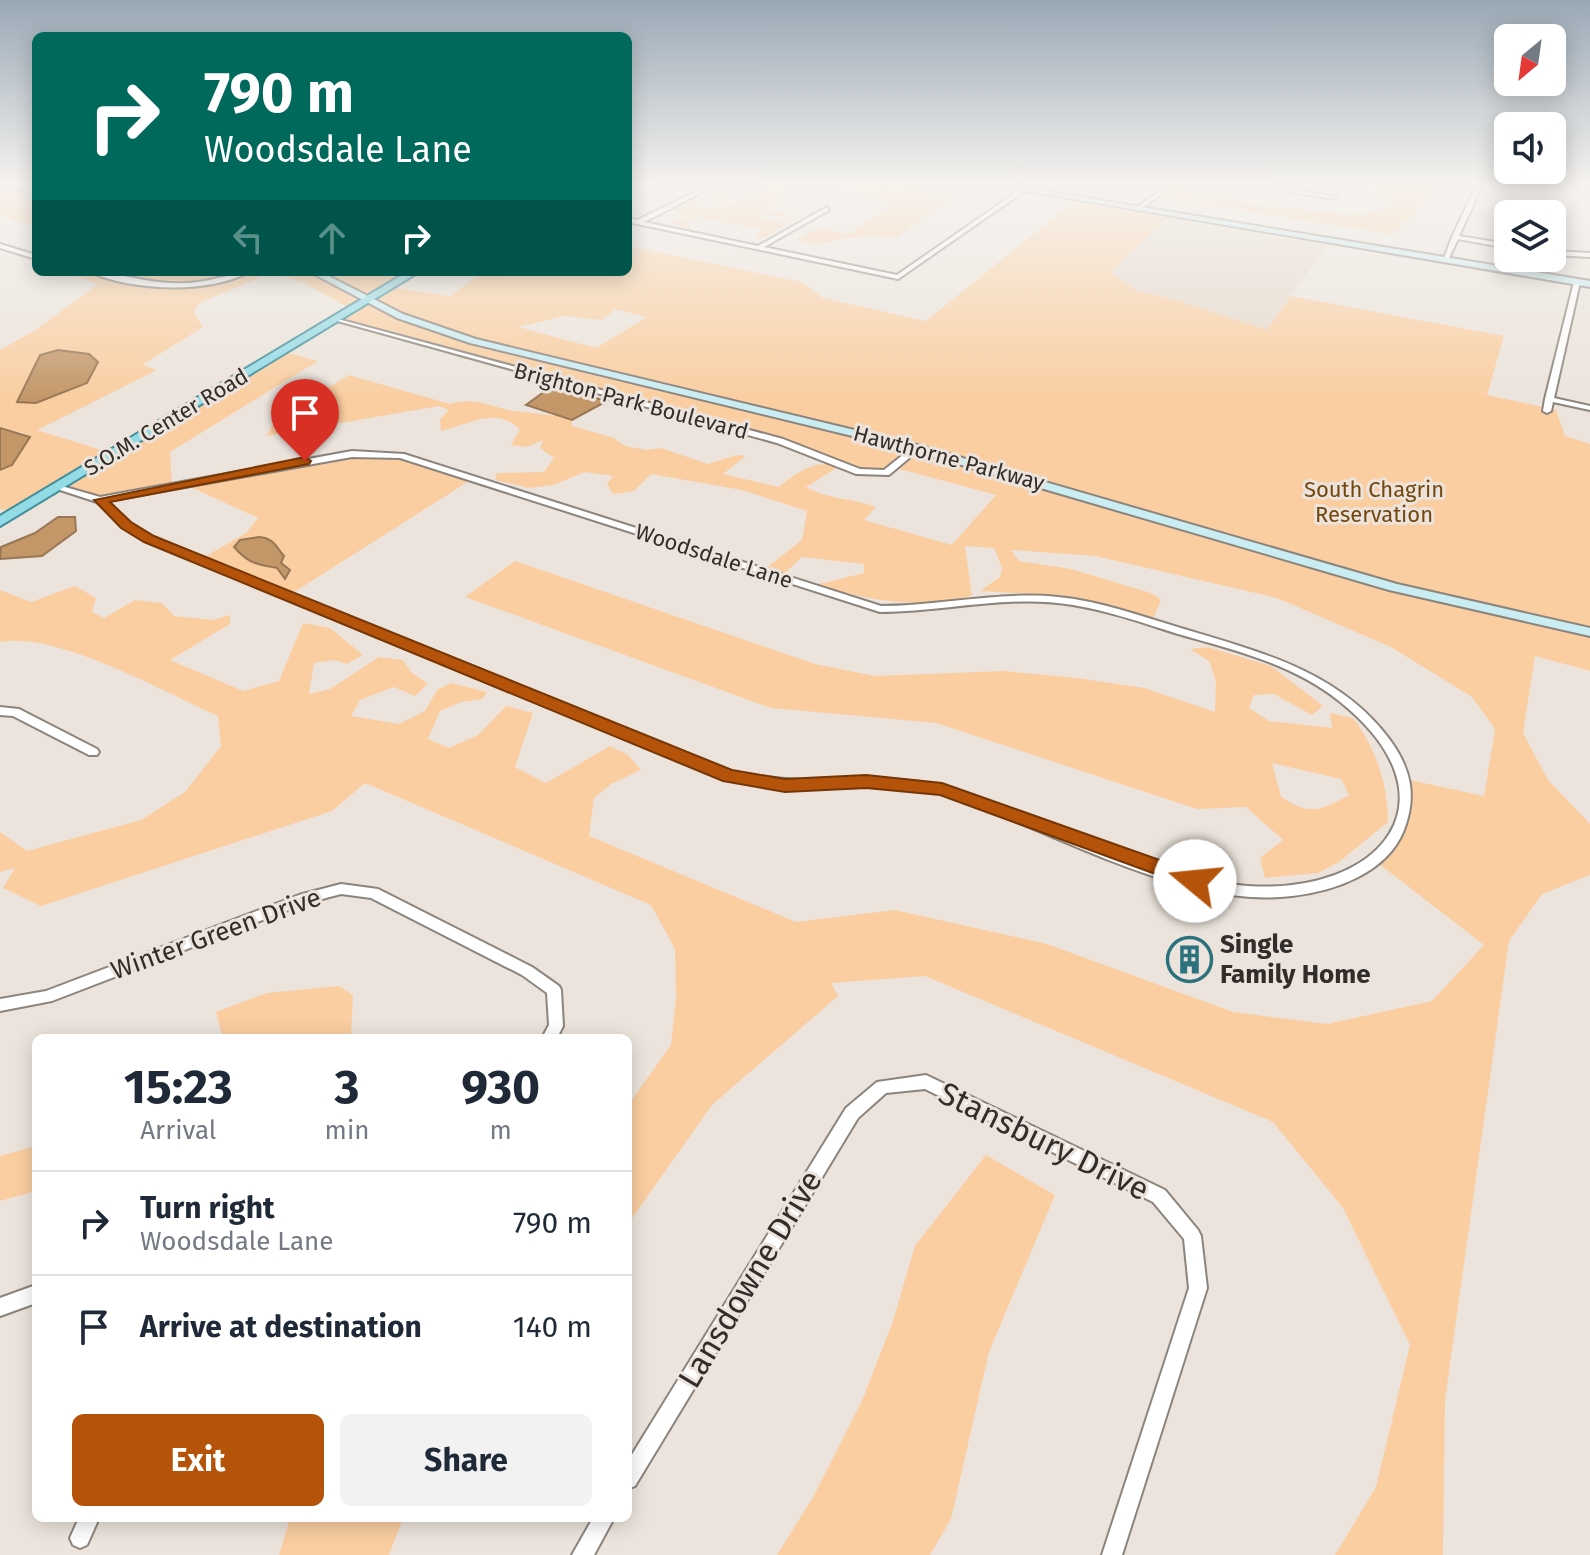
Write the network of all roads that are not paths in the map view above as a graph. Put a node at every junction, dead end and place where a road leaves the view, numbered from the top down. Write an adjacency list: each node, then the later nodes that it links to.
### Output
1 (795, 255): 2 (street)
2 (930, 255)
3 (1412, 255): 5 (street)
4 (1447, 255): 5 (street)
5 (1445, 260): 10 (street)
6 (110, 276): 7 (street)
7 (233, 276)
8 (322, 276): 12 (street, Hawthorne Parkway)
9 (407, 276): 12 (main road, S.O.M. Center Road)
10 (1577, 282): 11 (street); 14 (street)
11 (1590, 284)
12 (367, 300): 13 (main road, S.O.M. Center Road); 17 (street, Hawthorne Parkway)
13 (336, 319): 17 (street, Brighton Park Boulevard); 18 (main road, S.O.M. Center Road)
14 (1549, 399): 15 (street); 16 (street)
15 (1590, 408)
16 (1547, 411)
17 (917, 448): 21 (street, Hawthorne Parkway)
18 (58, 488): 19 (street, Woodsdale Lane); 20 (main road, S.O.M. Center Road)
19 (100, 500): 19 (street, Woodsdale Lane)
20 (0, 522)
21 (1590, 632)
22 (0, 711): 23 (street)
23 (93, 752)
24 (0, 1005): 25 (street, Winter Green Drive)
25 (551, 1034)
26 (882, 1087): 29 (street, Lansdowne Drive); 34 (street, Stansbury Drive)
27 (32, 1295): 28 (street)
28 (0, 1307)
29 (632, 1472)
30 (87, 1522): 32 (street)
31 (602, 1522): 33 (street)
32 (80, 1538)
33 (582, 1555)
34 (1112, 1555)

